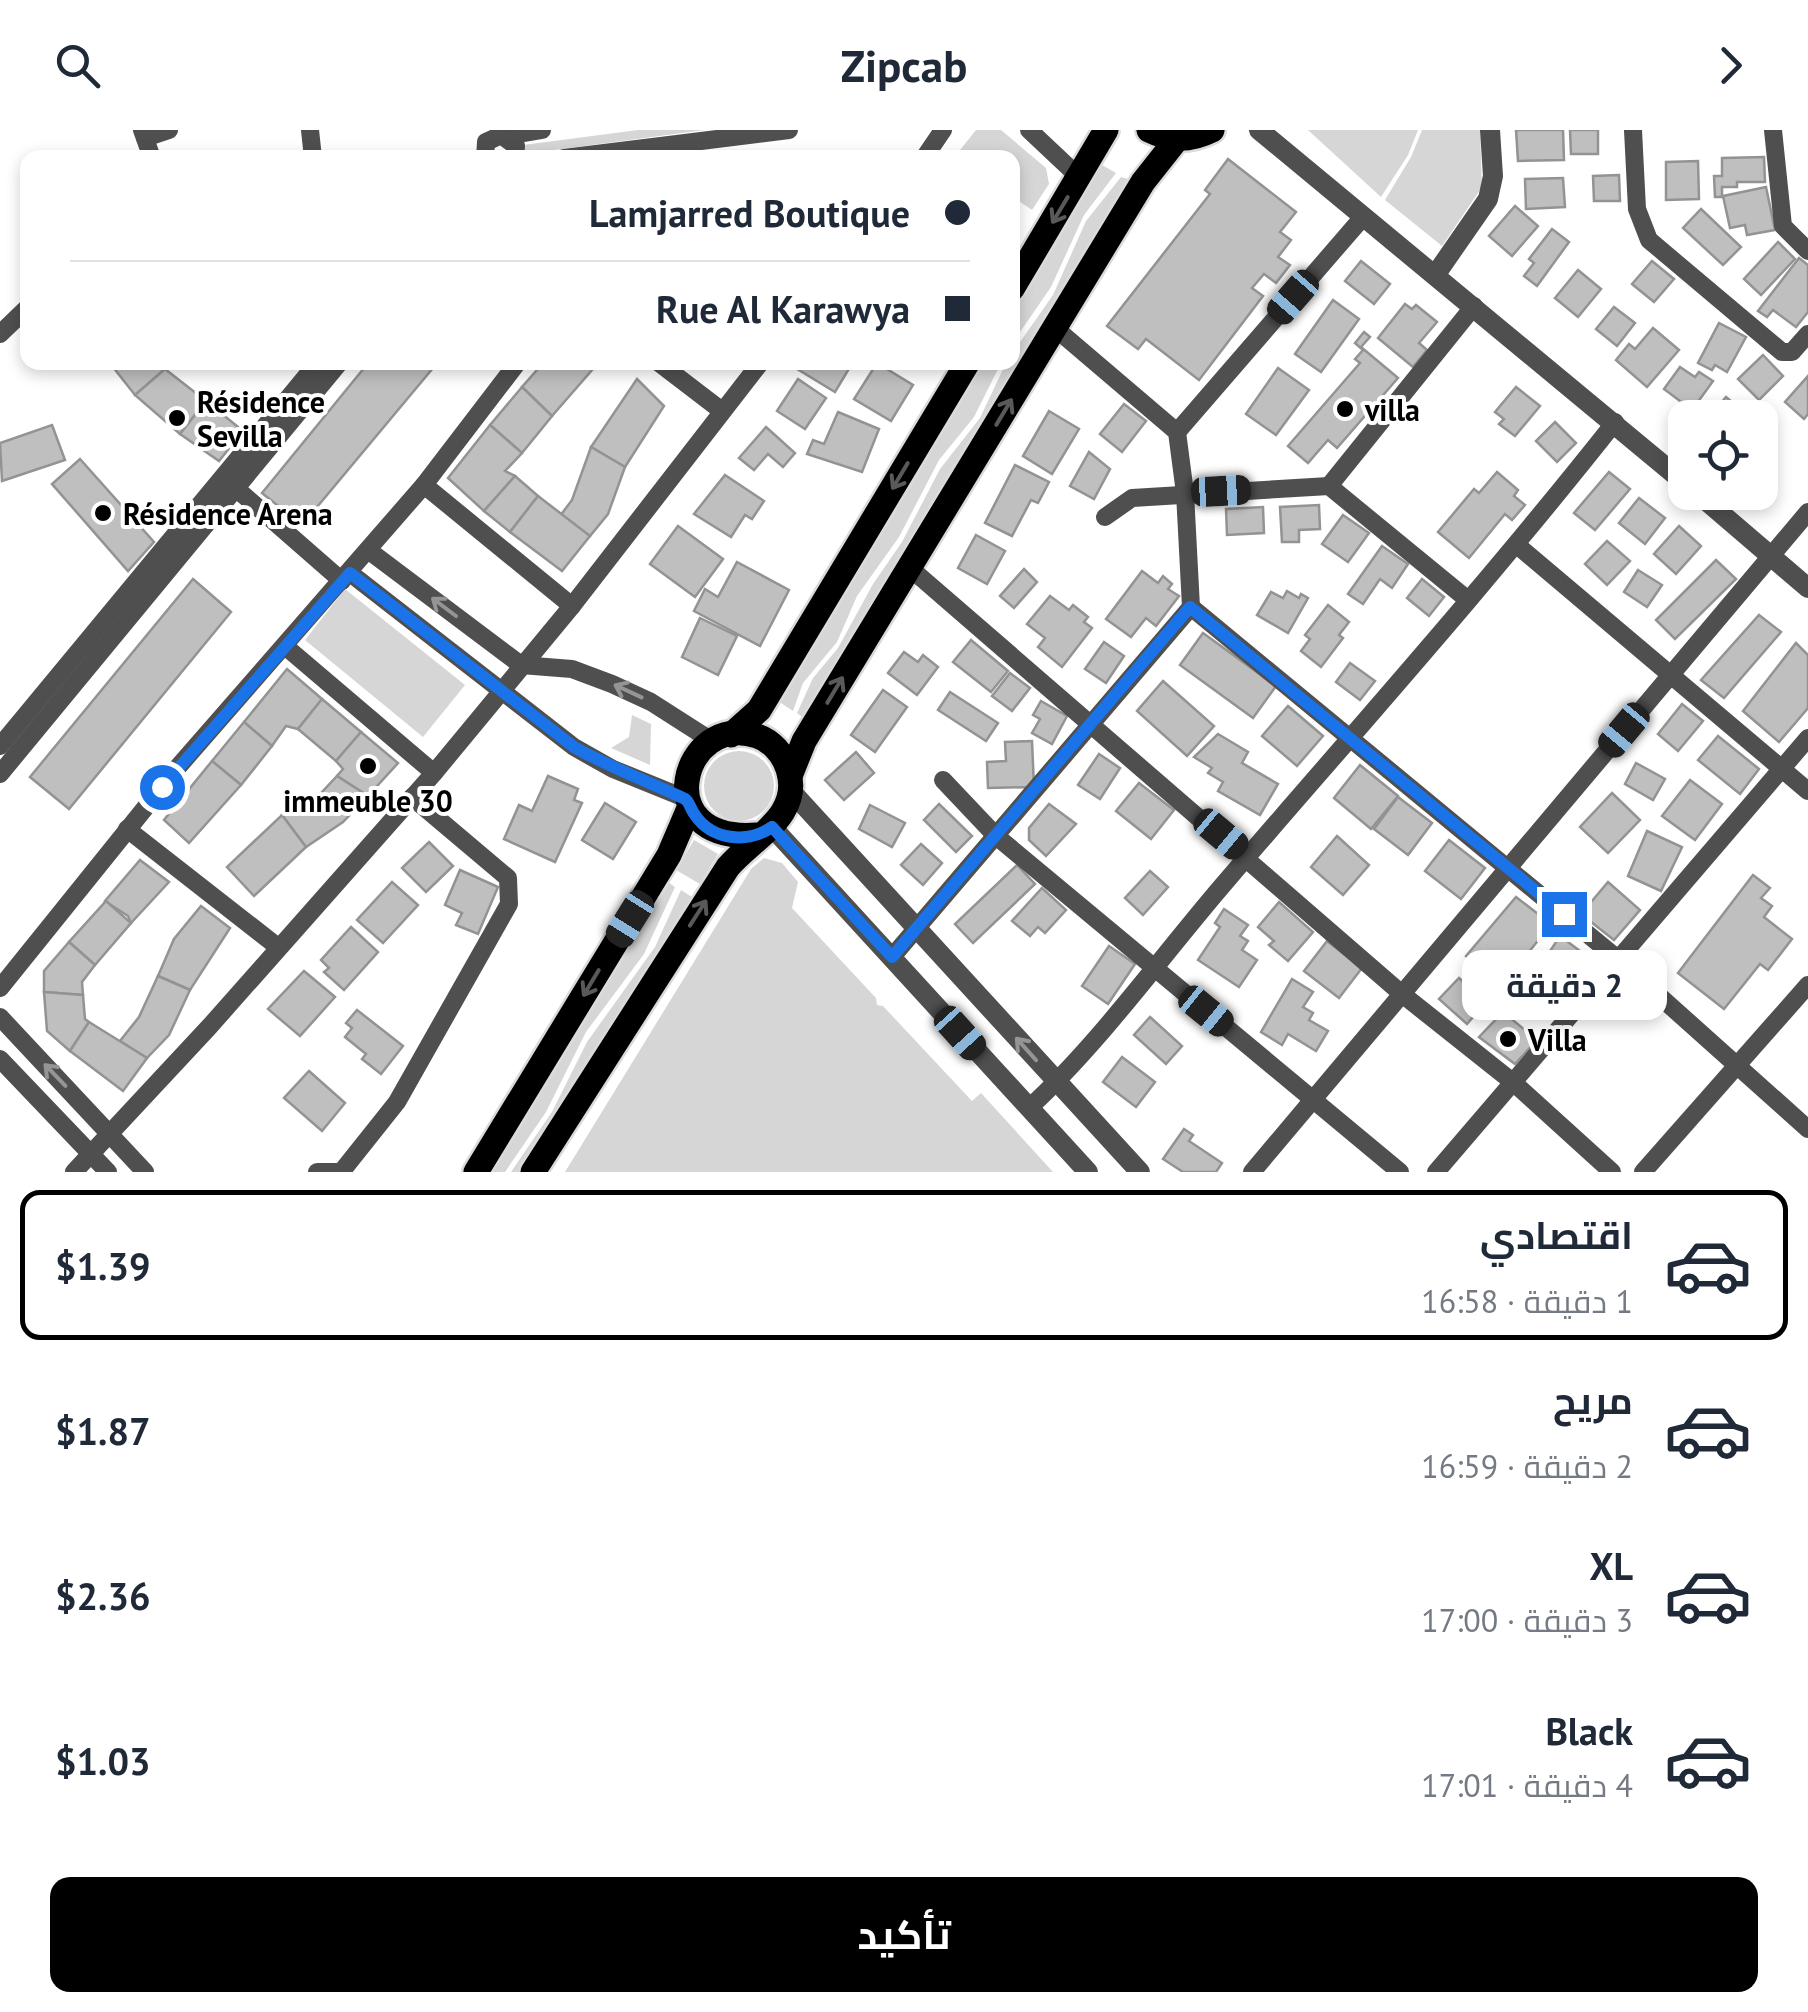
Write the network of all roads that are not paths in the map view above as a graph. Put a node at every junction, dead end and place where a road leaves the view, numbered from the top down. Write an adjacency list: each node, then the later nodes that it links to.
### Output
1 (169, 130): 12 (street)
2 (542, 130): 13 (street)
3 (790, 130): 15 (street)
4 (1029, 130): 16 (street)
5 (1106, 130): 16 (main road)
6 (1149, 130): 14 (main road)
7 (1212, 130): 14 (main road)
8 (1259, 130): 17 (street)
9 (1490, 130): 19 (street)
10 (1633, 130): 25 (street)
11 (1773, 130): 18 (street)
12 (144, 134)
13 (499, 134)
14 (1177, 139): 23 (main road)
15 (685, 150)
16 (1080, 178): 20 (main road, one-way to 20)
17 (1363, 216): 19 (street); 34 (street)
18 (1808, 251)
19 (1436, 274): 21 (street)
20 (1020, 276)
21 (1474, 306): 33 (street); 38 (street)
22 (20, 315): 24 (street)
23 (1056, 328): 34 (street); 46 (main road, one-way to 23)
24 (0, 334)
25 (1808, 334)
26 (312, 370): 36 (street)
27 (333, 370): 36 (street)
28 (512, 370): 37 (street)
29 (668, 370): 32 (street)
30 (755, 370): 32 (street)
31 (963, 370): 58 (main road, one-way to 58)
32 (722, 411): 50 (street)
33 (1615, 422): 35 (street); 43 (street)
34 (1177, 432): 39 (street)
35 (1668, 468)
36 (230, 483): 47 (street); 60 (street); 63 (street)
37 (424, 485): 44 (street); 50 (street)
38 (1329, 486): 39 (street); 49 (street)
39 (1185, 493): 42 (street); 51 (street)
40 (1717, 510): 45 (street)
41 (1808, 512): 45 (street)
42 (1105, 517)
43 (1518, 546): 49 (street); 54 (street)
44 (368, 550): 47 (street); 53 (street, one-way to 44)
45 (1770, 556): 48 (street); 54 (street)
46 (910, 568): 56 (street); 65 (main road, one-way to 46)
47 (346, 577): 52 (street); 55 (street)
48 (1808, 588)
49 (1468, 600): 57 (street)
50 (572, 606): 53 (street)
51 (1190, 607): 56 (street); 57 (street)
52 (286, 647): 62 (street); 69 (street)
53 (520, 665): 55 (street); 58 (street, one-way to 53)
54 (1671, 674): 61 (street); 73 (street)
55 (502, 691): 62 (street); 68 (street)
56 (1090, 724): 71 (street); 72 (street)
57 (1352, 737): 72 (street); 73 (street)
58 (722, 738): 65 (main road); 68 (main road)
59 (1808, 738): 61 (street)
60 (0, 746)
61 (1782, 769): 66 (street); 77 (street)
62 (434, 773): 67 (street)
63 (0, 774)
64 (942, 780): 71 (street)
65 (791, 783): 70 (main road); 74 (street)
66 (1808, 791)
67 (412, 797): 75 (street); 96 (street)
68 (688, 802): 70 (main road); 97 (main road, one-way to 97)
69 (127, 829): 75 (street); 80 (street)
70 (764, 831): 76 (street); 98 (main road, one-way to 70)
71 (996, 836): 74 (street); 78 (street)
72 (1248, 856): 78 (street); 81 (street)
73 (1508, 868): 77 (street); 81 (street)
74 (918, 930): 76 (street); 85 (street, one-way to 74)
75 (278, 947): 90 (street)
76 (892, 957): 88 (street)
77 (1619, 960): 84 (street); 86 (street)
78 (1152, 967): 85 (street); 87 (street)
79 (1808, 985): 84 (street)
80 (0, 988)
81 (1402, 994): 86 (street); 87 (street)
82 (0, 1017): 90 (street, one-way to 82)
83 (0, 1059): 91 (street)
84 (1737, 1066): 89 (street); 105 (street)
85 (1056, 1083): 88 (street); 100 (street)
86 (1514, 1083): 103 (street); 104 (street)
87 (1314, 1098): 101 (street); 102 (street)
88 (1029, 1108): 99 (street)
89 (1808, 1129)
90 (110, 1132): 91 (street); 94 (street)
91 (90, 1153): 92 (street); 93 (street)
92 (74, 1172)
93 (108, 1172)
94 (145, 1172)
95 (317, 1172): 96 (street)
96 (342, 1172)
97 (476, 1172)
98 (533, 1172)
99 (1088, 1172)
100 (1140, 1172)
101 (1252, 1172)
102 (1400, 1172)
103 (1436, 1172)
104 (1612, 1172)
105 (1642, 1172)

